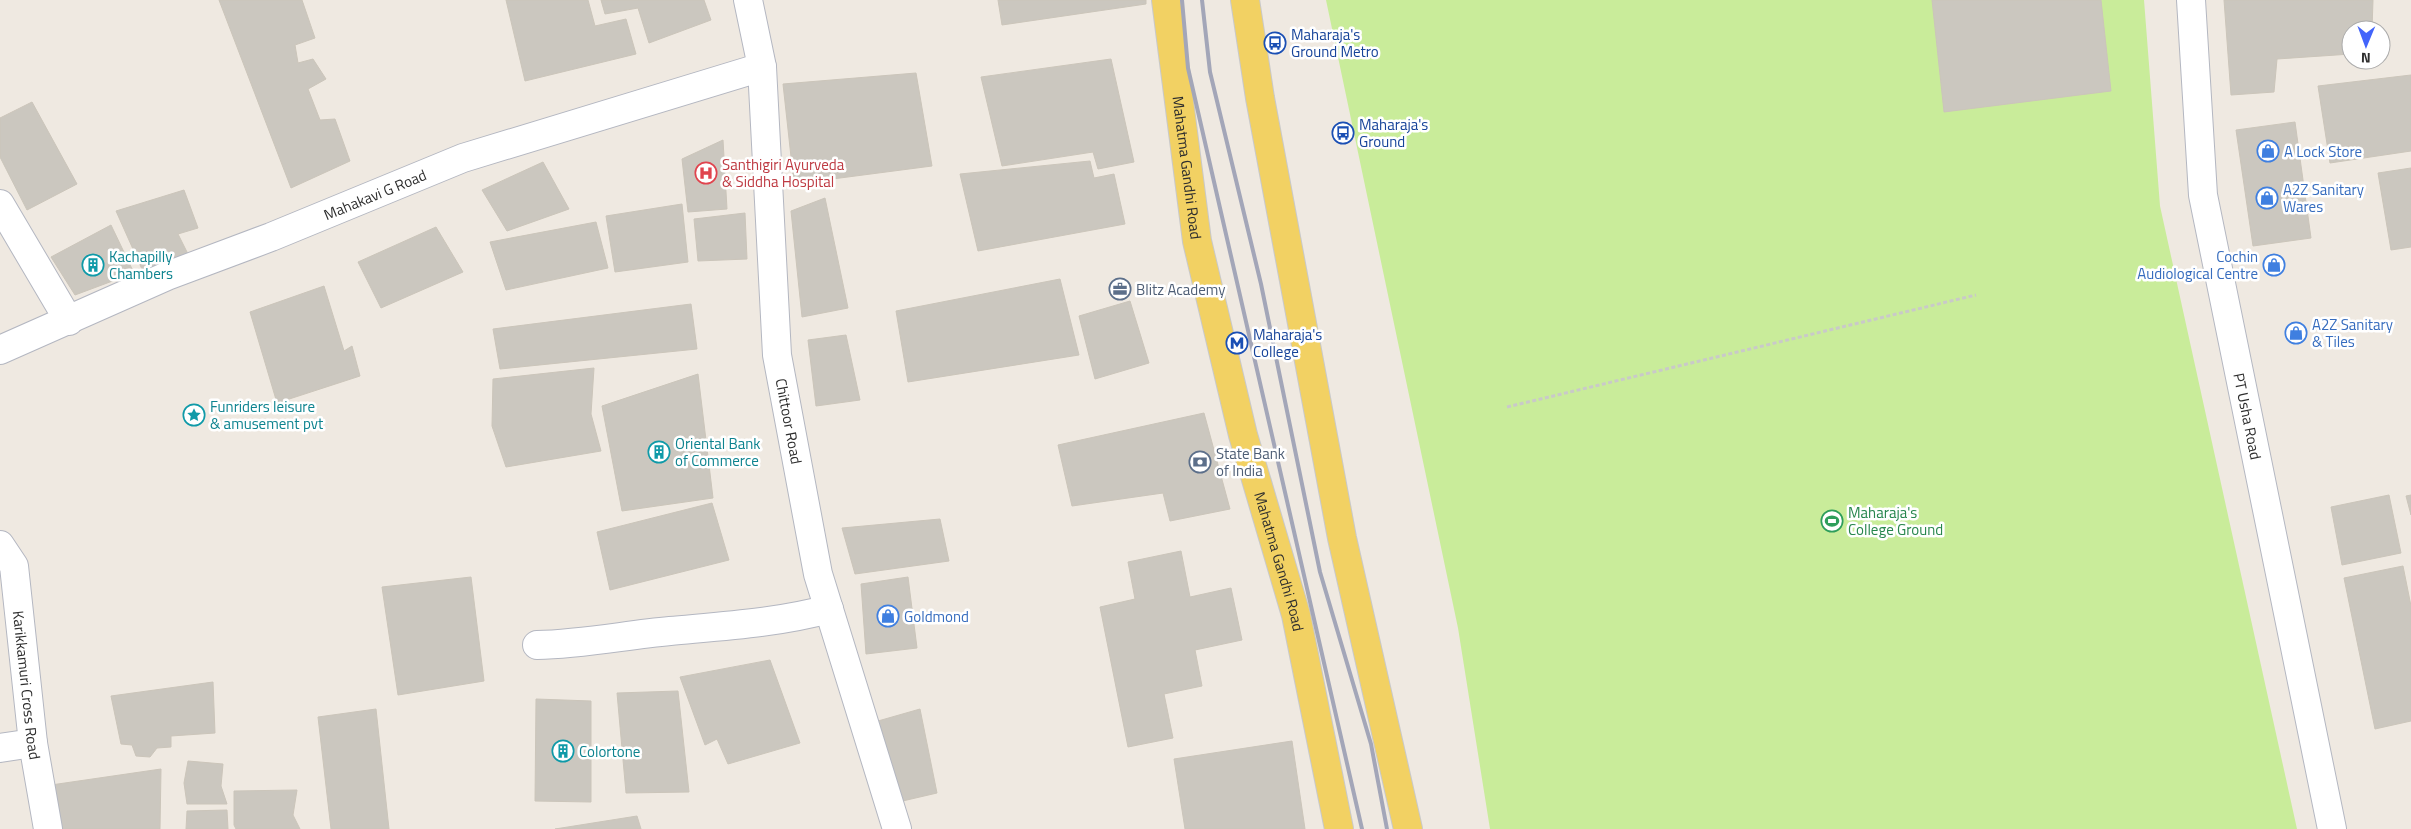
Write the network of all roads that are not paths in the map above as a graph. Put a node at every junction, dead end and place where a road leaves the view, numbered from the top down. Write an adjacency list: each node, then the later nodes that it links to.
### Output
1 (748, 0): 5 (street, Chittoor Road)
2 (1166, 0): 16 (main road, Mahatma Gandhi Road)
3 (1245, 0): 17 (main road)
4 (2191, 0): 18 (street, PT Usha Road)
5 (762, 67): 7 (street, Mahakavi G Road); 10 (street, Chittoor Road)
6 (0, 204): 7 (street)
7 (69, 320): 8 (street, Mahakavi G Road)
8 (0, 350)
9 (0, 545): 12 (street, Karikkamuri Cross Road)
10 (829, 609): 11 (street); 15 (street, Chittoor Road)
11 (537, 645)
12 (33, 743): 13 (street); 14 (street, Karikkamuri Cross Road)
13 (0, 748)
14 (48, 829)
15 (896, 829)
16 (1339, 829)
17 (1408, 829)
18 (2332, 829)

